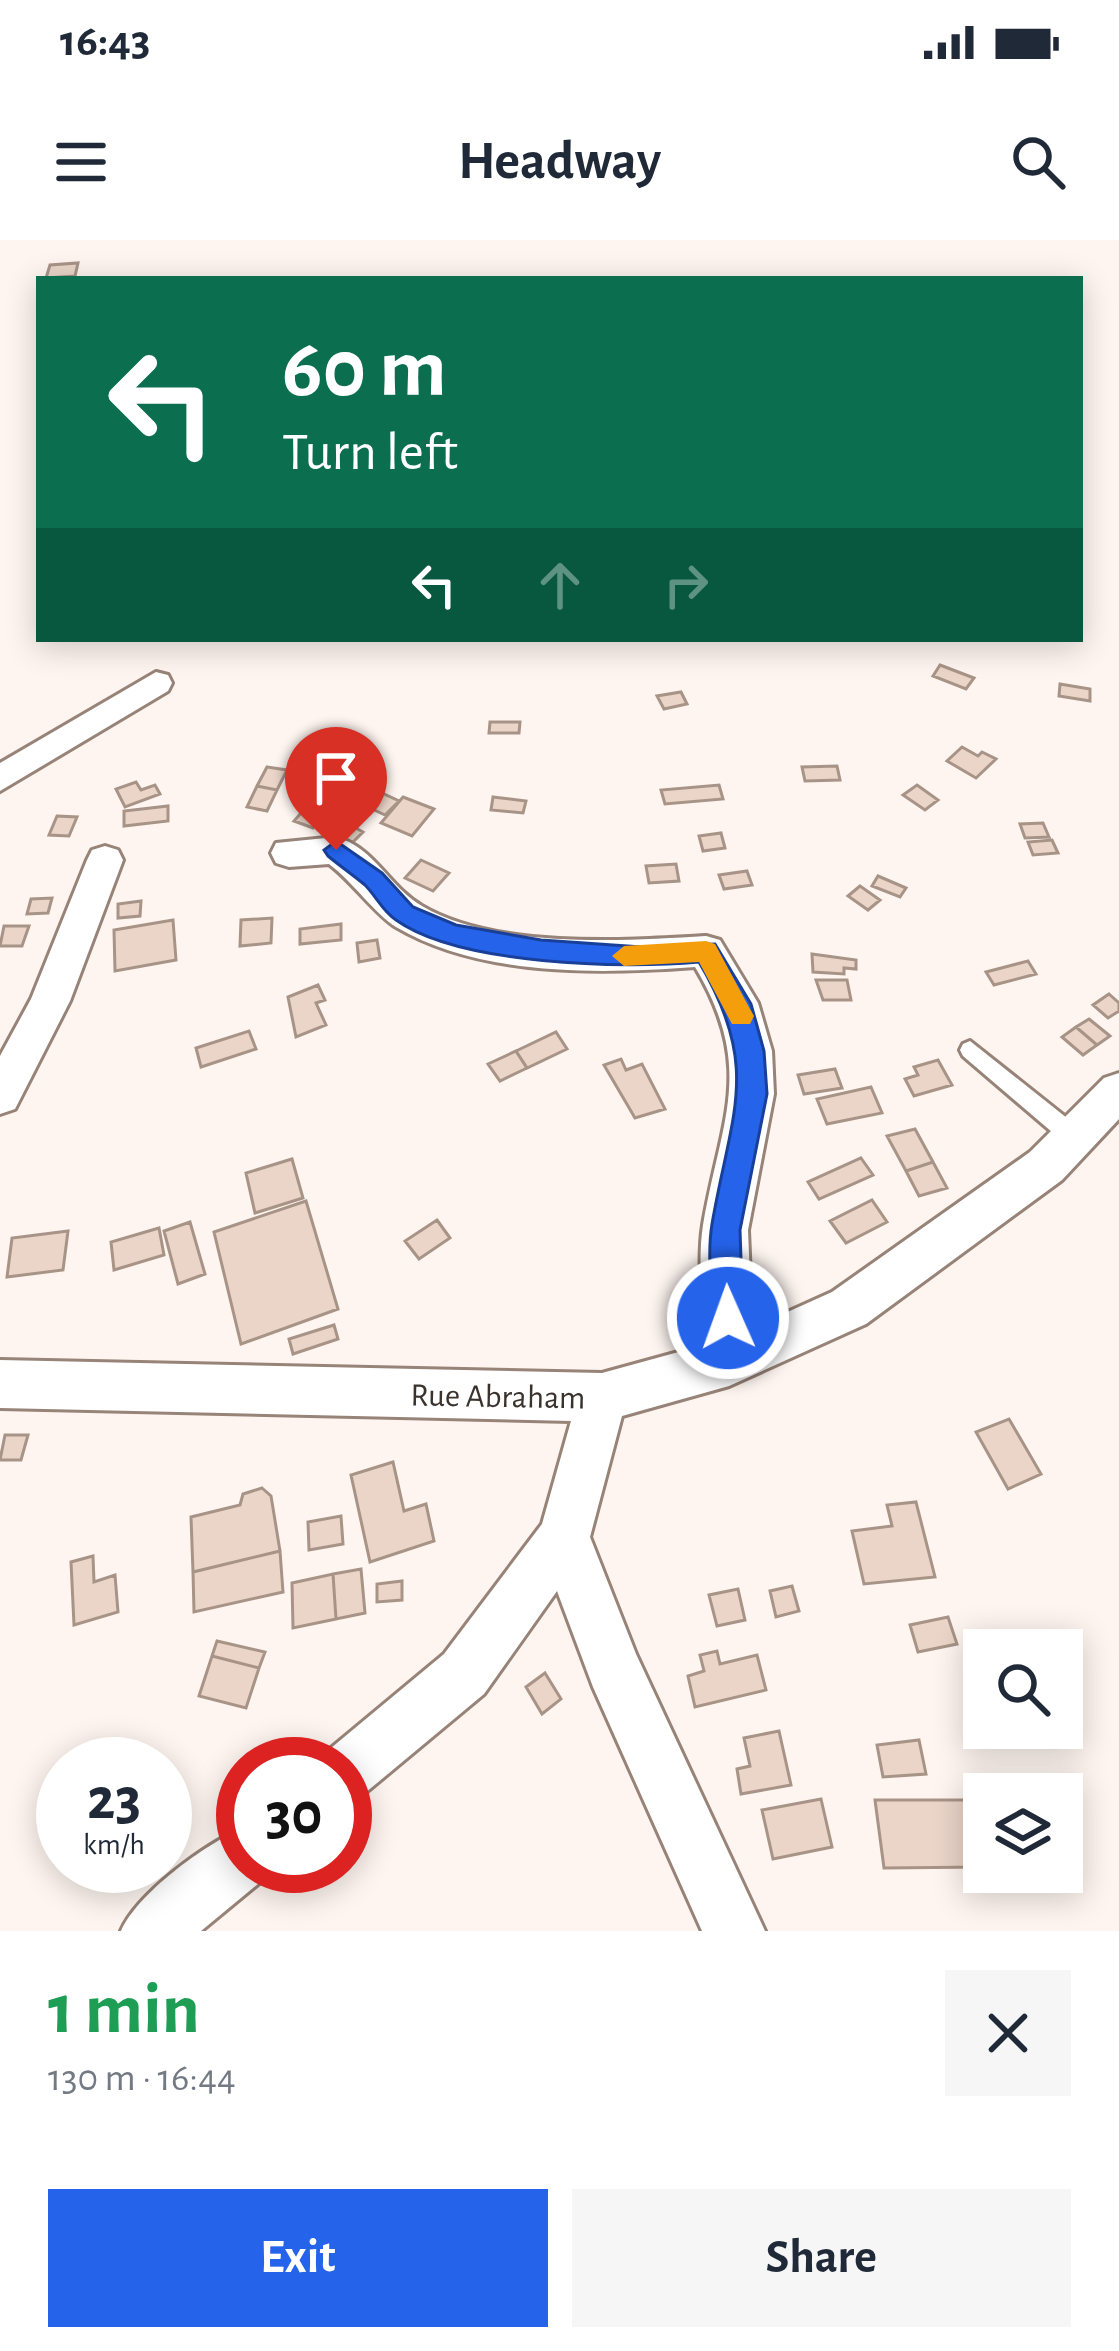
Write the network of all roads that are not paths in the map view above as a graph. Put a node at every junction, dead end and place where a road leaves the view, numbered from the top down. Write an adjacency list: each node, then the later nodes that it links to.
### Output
1 (155, 683): 2 (street)
2 (0, 778)
3 (289, 853): 9 (street)
4 (105, 860): 7 (street)
5 (970, 1050): 8 (lane)
6 (1119, 1091): 8 (street, Rue Abraham)
7 (0, 1096)
8 (1074, 1137): 9 (street, Rue Abraham)
9 (729, 1362): 11 (street, Rue Abraham)
10 (0, 1384): 11 (street, Rue Abraham)
11 (602, 1397): 12 (street)
12 (564, 1537): 13 (street); 16 (street)
13 (372, 1751)
14 (216, 1880): 15 (street)
15 (152, 1931)
16 (734, 1931)

